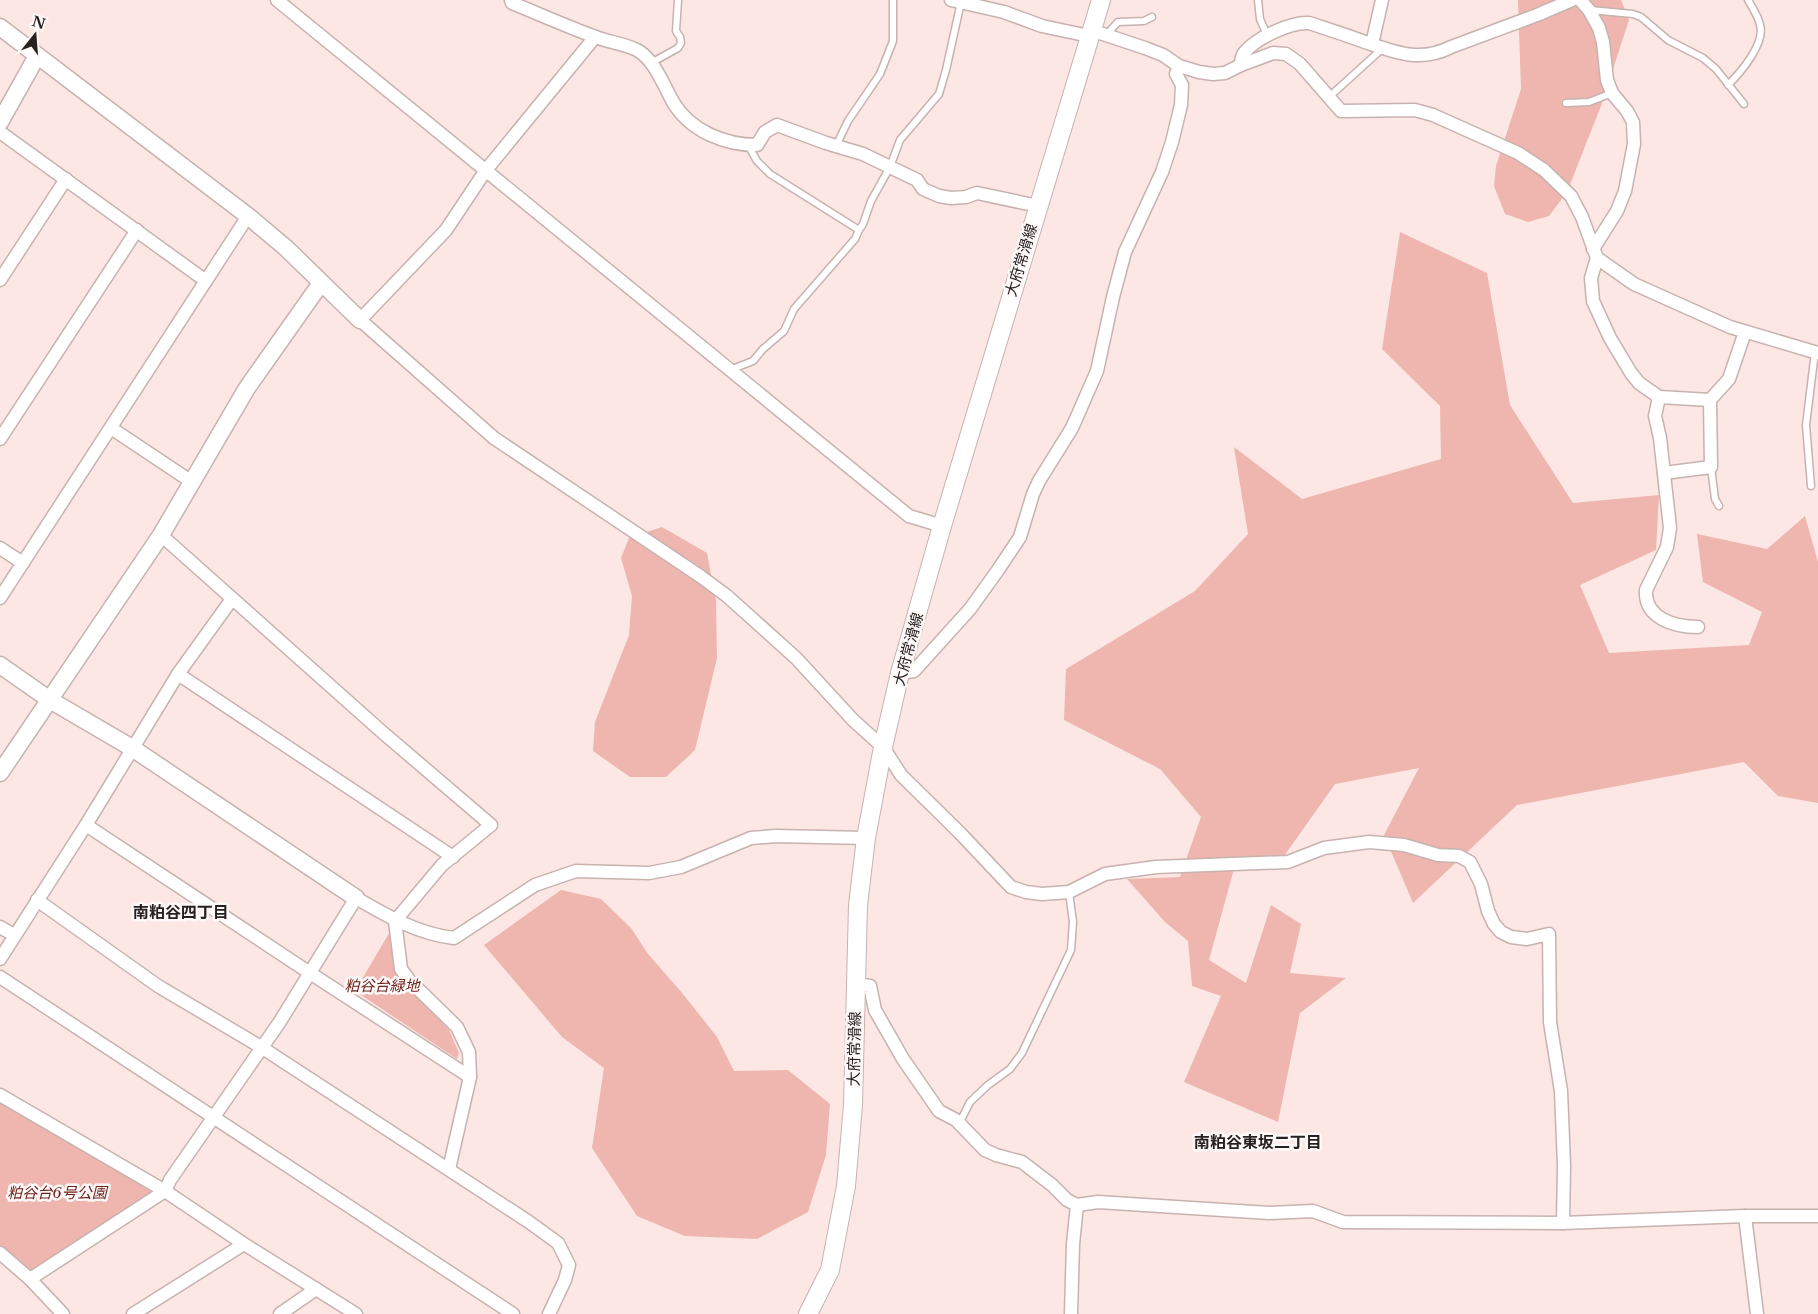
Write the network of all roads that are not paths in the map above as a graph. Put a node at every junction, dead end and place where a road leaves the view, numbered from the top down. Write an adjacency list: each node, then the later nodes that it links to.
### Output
1 (277, 0): 33 (street)
2 (678, 0): 20 (lane)
3 (894, 0): 31 (lane)
4 (1101, 0): 15 (main road, 大府常滑線)
5 (1258, 0): 16 (lane)
6 (1382, 0): 18 (street)
7 (1572, 0): 18 (street)
8 (1580, 0): 12 (street)
9 (1748, 0): 23 (lane)
10 (509, 1): 17 (street)
11 (956, 1): 15 (street); 32 (lane)
12 (1589, 10): 23 (lane); 24 (street)
13 (1152, 17): 15 (lane)
14 (0, 27): 19 (street)
15 (1095, 34): 22 (street); 35 (main road, 大府常滑線)
16 (1268, 35): 18 (street); 21 (street)
17 (594, 37): 20 (street); 33 (street)
18 (1378, 46): 25 (lane)
19 (37, 56): 28 (street); 36 (street)
20 (651, 63): 30 (street)
21 (1240, 65): 22 (street); 25 (street)
22 (1179, 66): 64 (street)
23 (1728, 85): 27 (lane)
24 (1612, 93): 26 (lane); 39 (street)
25 (1329, 97): 39 (street)
26 (1566, 103)
27 (1744, 104)
28 (0, 122)
29 (0, 132): 34 (street)
30 (748, 145): 31 (street); 38 (lane)
31 (836, 146): 32 (street)
32 (890, 167): 35 (street); 38 (lane)
33 (486, 170): 43 (street); 46 (street)
34 (66, 179): 37 (street); 40 (street)
35 (1038, 206): 56 (main road, 大府常滑線)
36 (248, 216): 41 (street); 42 (street)
37 (137, 230): 41 (street); 50 (street)
38 (859, 230): 46 (lane)
39 (1595, 253): 44 (street); 47 (street)
40 (0, 280)
41 (206, 282): 49 (street)
42 (321, 283): 43 (street); 53 (street)
43 (360, 320): 67 (street)
44 (1745, 332): 45 (street); 48 (street)
45 (1817, 353): 54 (lane)
46 (732, 373): 56 (street)
47 (1659, 397): 48 (street); 52 (street)
48 (1710, 400): 51 (street)
49 (111, 428): 53 (street); 59 (street)
50 (0, 439)
51 (1711, 467): 52 (street); 55 (lane)
52 (1664, 472): 62 (street)
53 (192, 482): 57 (street)
54 (1811, 486)
55 (1718, 506)
56 (942, 526): 64 (main road, 大府常滑線)
57 (161, 535): 61 (street); 66 (street)
58 (0, 548): 59 (street)
59 (23, 563): 60 (street)
60 (0, 598)
61 (232, 599): 65 (street); 72 (street)
62 (1698, 626)
63 (0, 665): 66 (street)
64 (900, 673): 67 (main road, 大府常滑線)
65 (178, 674): 68 (street); 72 (street)
66 (50, 700): 68 (street); 69 (street)
67 (883, 747): 71 (main road, 大府常滑線); 73 (street)
68 (132, 748): 70 (street); 74 (street)
69 (0, 773)
70 (86, 825): 75 (street); 80 (street)
71 (866, 838): 76 (street); 82 (main road, 大府常滑線)
72 (453, 857): 76 (street)
73 (1069, 892): 87 (lane); 93 (street)
74 (356, 898): 76 (street); 80 (street)
75 (37, 900): 78 (street); 83 (street)
76 (395, 921): 84 (street)
77 (0, 926): 78 (street)
78 (14, 936): 79 (street)
79 (0, 959)
80 (310, 973): 83 (street); 84 (street)
81 (0, 977): 86 (street)
82 (856, 984): 87 (street); 104 (main road, 大府常滑線)
83 (260, 1048): 86 (street); 88 (street)
84 (470, 1077): 88 (street)
85 (0, 1095): 89 (street)
86 (213, 1118): 89 (street); 102 (street)
87 (959, 1124): 90 (street)
88 (449, 1169): 103 (street)
89 (165, 1191): 94 (street); 96 (street)
90 (1077, 1205): 93 (street); 105 (street)
91 (1745, 1216): 92 (street); 93 (street); 106 (street)
92 (1818, 1216)
93 (1563, 1223)
94 (244, 1244): 97 (street); 99 (street)
95 (0, 1253): 96 (street)
96 (30, 1279): 98 (street)
97 (316, 1289): 100 (street); 101 (street)
98 (63, 1314)
99 (133, 1314)
100 (280, 1314)
101 (356, 1314)
102 (513, 1314)
103 (549, 1314)
104 (808, 1314)
105 (1071, 1314)
106 (1756, 1314)

